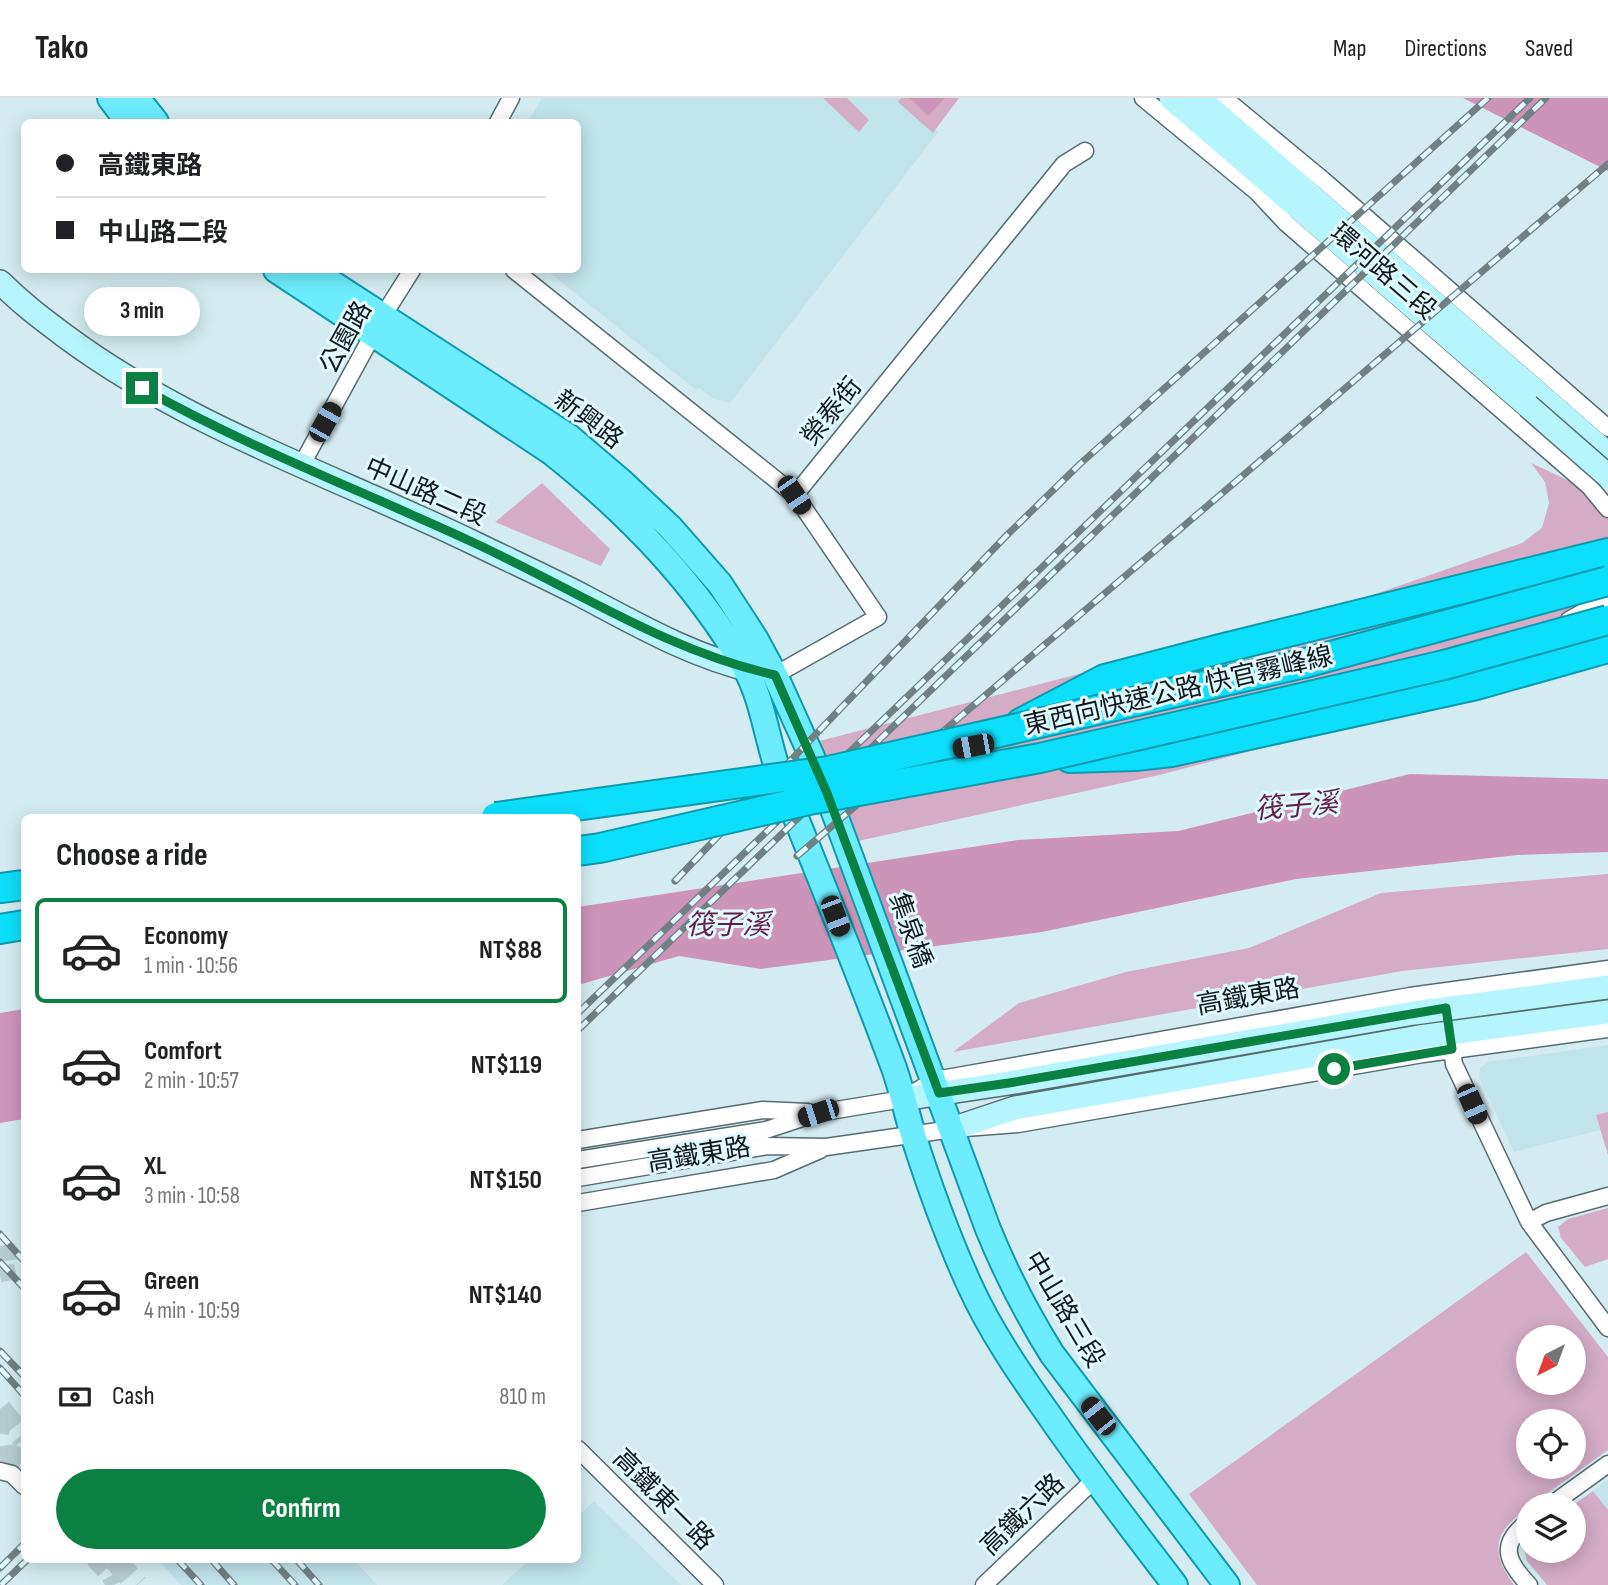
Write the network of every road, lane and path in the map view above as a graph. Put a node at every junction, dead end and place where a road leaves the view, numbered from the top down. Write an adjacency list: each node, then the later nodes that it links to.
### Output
1 (110, 98): 8 (main road)
2 (137, 98): 9 (main road)
3 (511, 98): 10 (street)
4 (1143, 98): 23 (street, 環河路三段)
5 (1171, 98): 18 (street, 環河路三段)
6 (1199, 98): 18 (street, 環河路三段)
7 (1223, 98): 19 (street, 環河路三段)
8 (126, 119)
9 (154, 119)
10 (500, 119)
11 (1085, 151): 24 (street, 榮泰街)
12 (282, 273): 17 (main road, 新興路)
13 (316, 273): 17 (main road, 新興路)
14 (410, 273): 17 (street, 公園路)
15 (518, 273): 24 (street)
16 (0, 282): 22 (street, 中山路二段)
17 (379, 326): 22 (street, 公園路); 34 (main road, 新興路); 35 (main road, 新興路)
18 (1533, 400): 20 (street); 23 (street, bridge)
19 (1608, 428)
20 (1608, 454)
21 (1608, 465): 23 (street)
22 (301, 466): 34 (street, 中山路二段)
23 (1598, 481): 25 (street, 環河路三段)
24 (794, 495): 35 (street)
25 (1608, 509)
26 (1608, 554): 36 (highway)
27 (1608, 568): 32 (street)
28 (1608, 581): 36 (highway, 東西向快速公路 快官霧峰線, bridge)
29 (1608, 598): 33 (street)
30 (1608, 620): 37 (highway, 東西向快速公路 快官霧峰線, bridge)
31 (1608, 648): 37 (highway, bridge)
32 (1393, 650): 33 (street); 38 (street)
33 (1397, 666): 38 (street)
34 (745, 668): 35 (street, 中山路二段); 52 (main road)
35 (775, 675): 38 (main road)
36 (1012, 728): 39 (highway, 東西向快速公路 快官霧峰線, bridge)
37 (1040, 758): 40 (highway, 東西向快速公路 快官霧峰線, bridge)
38 (828, 795): 51 (main road, 集泉橋)
39 (518, 814)
40 (581, 851)
41 (21, 884): 42 (highway)
42 (0, 888)
43 (21, 926): 44 (highway)
44 (0, 929)
45 (1608, 969): 47 (street, 高鐵東路)
46 (1608, 987): 47 (street, 高鐵東路)
47 (1444, 1000): 50 (street); 51 (street, 高鐵東路)
48 (1608, 1012): 50 (street, 高鐵東路)
49 (1608, 1028): 50 (street, 高鐵東路)
50 (1451, 1041): 54 (street, 高鐵東路); 62 (street)
51 (934, 1080): 52 (street, 高鐵東路); 54 (main road, 中山路三段)
52 (903, 1099): 53 (street, 高鐵東路); 55 (main road)
53 (818, 1113): 56 (street, 高鐵東路); 58 (street, 高鐵東路)
54 (952, 1129): 55 (street, 高鐵東路); 74 (main road, 中山路三段)
55 (913, 1134): 57 (street, 高鐵東路); 67 (main road)
56 (581, 1140)
57 (826, 1147): 59 (street, 高鐵東路); 61 (street, 高鐵東路)
58 (581, 1160)
59 (581, 1177)
60 (1608, 1196): 62 (street)
61 (581, 1202)
62 (1529, 1222): 63 (street)
63 (1608, 1328)
64 (581, 1452): 71 (street, 高鐵東一路)
65 (1608, 1464): 69 (street)
66 (0, 1471): 68 (street)
67 (1095, 1479): 72 (street, 高鐵六路); 73 (main road)
68 (21, 1483)
69 (1568, 1493)
70 (1516, 1532): 75 (street)
71 (715, 1585)
72 (984, 1585)
73 (1175, 1585)
74 (1227, 1585)
75 (1529, 1585)

